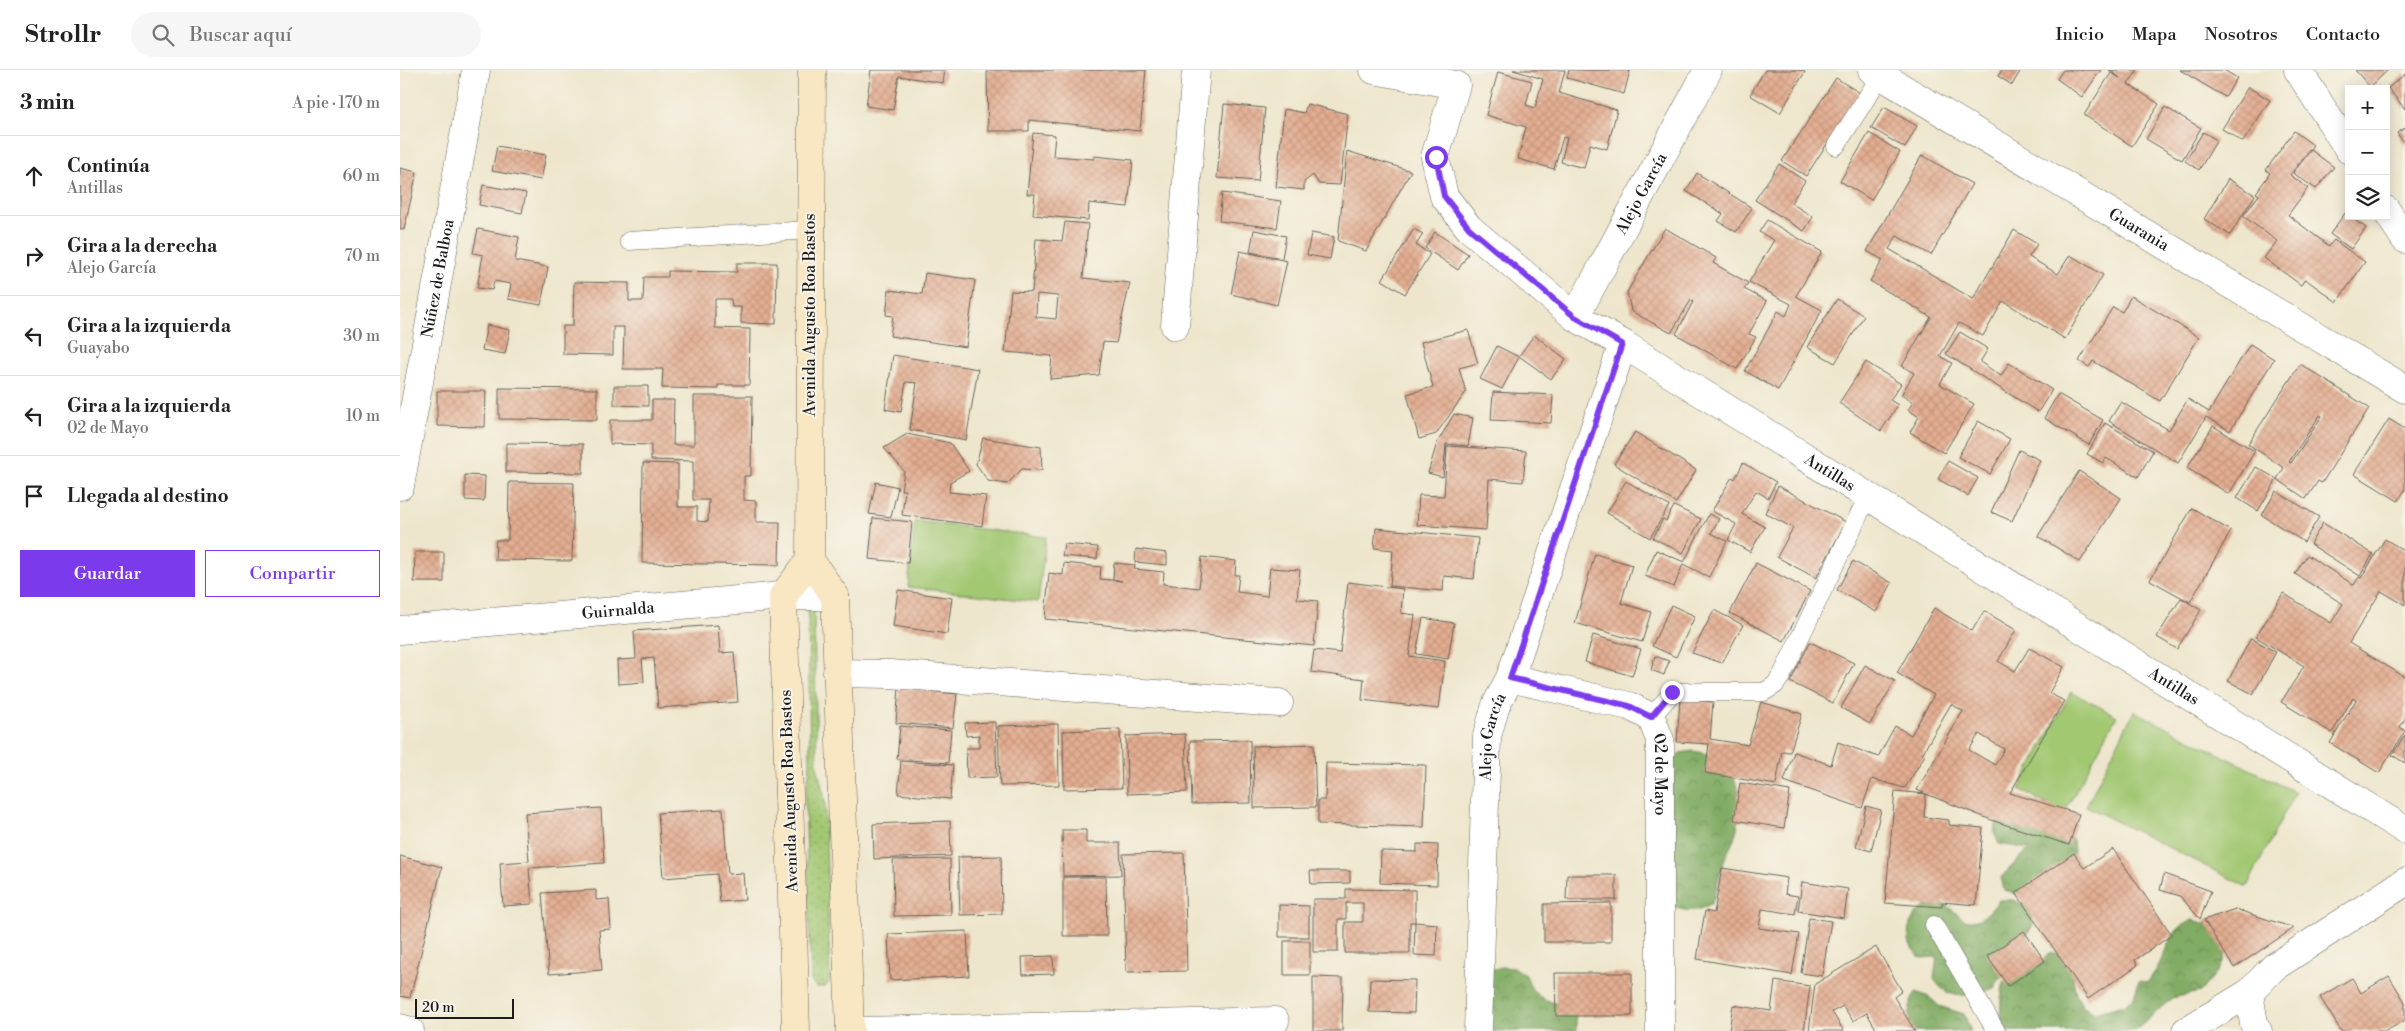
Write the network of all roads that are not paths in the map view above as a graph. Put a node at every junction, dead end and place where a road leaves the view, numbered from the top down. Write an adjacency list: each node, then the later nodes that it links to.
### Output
1 (476, 70): 19 (street, Núñez de Balboa)
2 (812, 70): 12 (main road, Avenida Augusto Roa Bastos)
3 (1196, 70): 16 (street)
4 (1374, 70): 8 (street, Antillas)
5 (1708, 70): 15 (street, Alejo García)
6 (2298, 70): 9 (street)
7 (1877, 73): 10 (lane); 18 (street, Guarania)
8 (1458, 77): 15 (street, Antillas)
9 (2345, 144)
10 (1836, 146)
11 (2390, 216): 13 (street)
12 (810, 230): 14 (lane); 21 (main road, Avenida Augusto Roa Bastos)
13 (2405, 239)
14 (629, 241)
15 (1575, 317): 17 (street, Antillas)
16 (1175, 326)
17 (1622, 344): 20 (street, Antillas); 26 (street, Alejo García)
18 (2405, 389)
19 (400, 486)
20 (1867, 498): 28 (lane, 02 de Mayo); 29 (street, Antillas)
21 (810, 560): 22 (main road); 23 (main road)
22 (783, 596): 23 (street, Guirnalda); 24 (street, Guirnalda); 36 (main road, Avenida Augusto Roa Bastos)
23 (835, 596): 25 (main road)
24 (400, 630)
25 (838, 673): 27 (street); 37 (main road)
26 (1510, 678): 28 (street); 39 (street, Alejo García)
27 (1279, 703)
28 (1651, 717): 40 (street, 02 de Mayo)
29 (2405, 830)
30 (2405, 882): 32 (street)
31 (1934, 926): 41 (lane)
32 (2249, 993): 42 (street); 43 (street)
33 (1276, 1021): 38 (street)
34 (400, 1028): 35 (street)
35 (410, 1031)
36 (796, 1031)
37 (850, 1031)
38 (864, 1031)
39 (1478, 1031)
40 (1660, 1031)
41 (1996, 1031)
42 (2186, 1031)
43 (2258, 1031)

